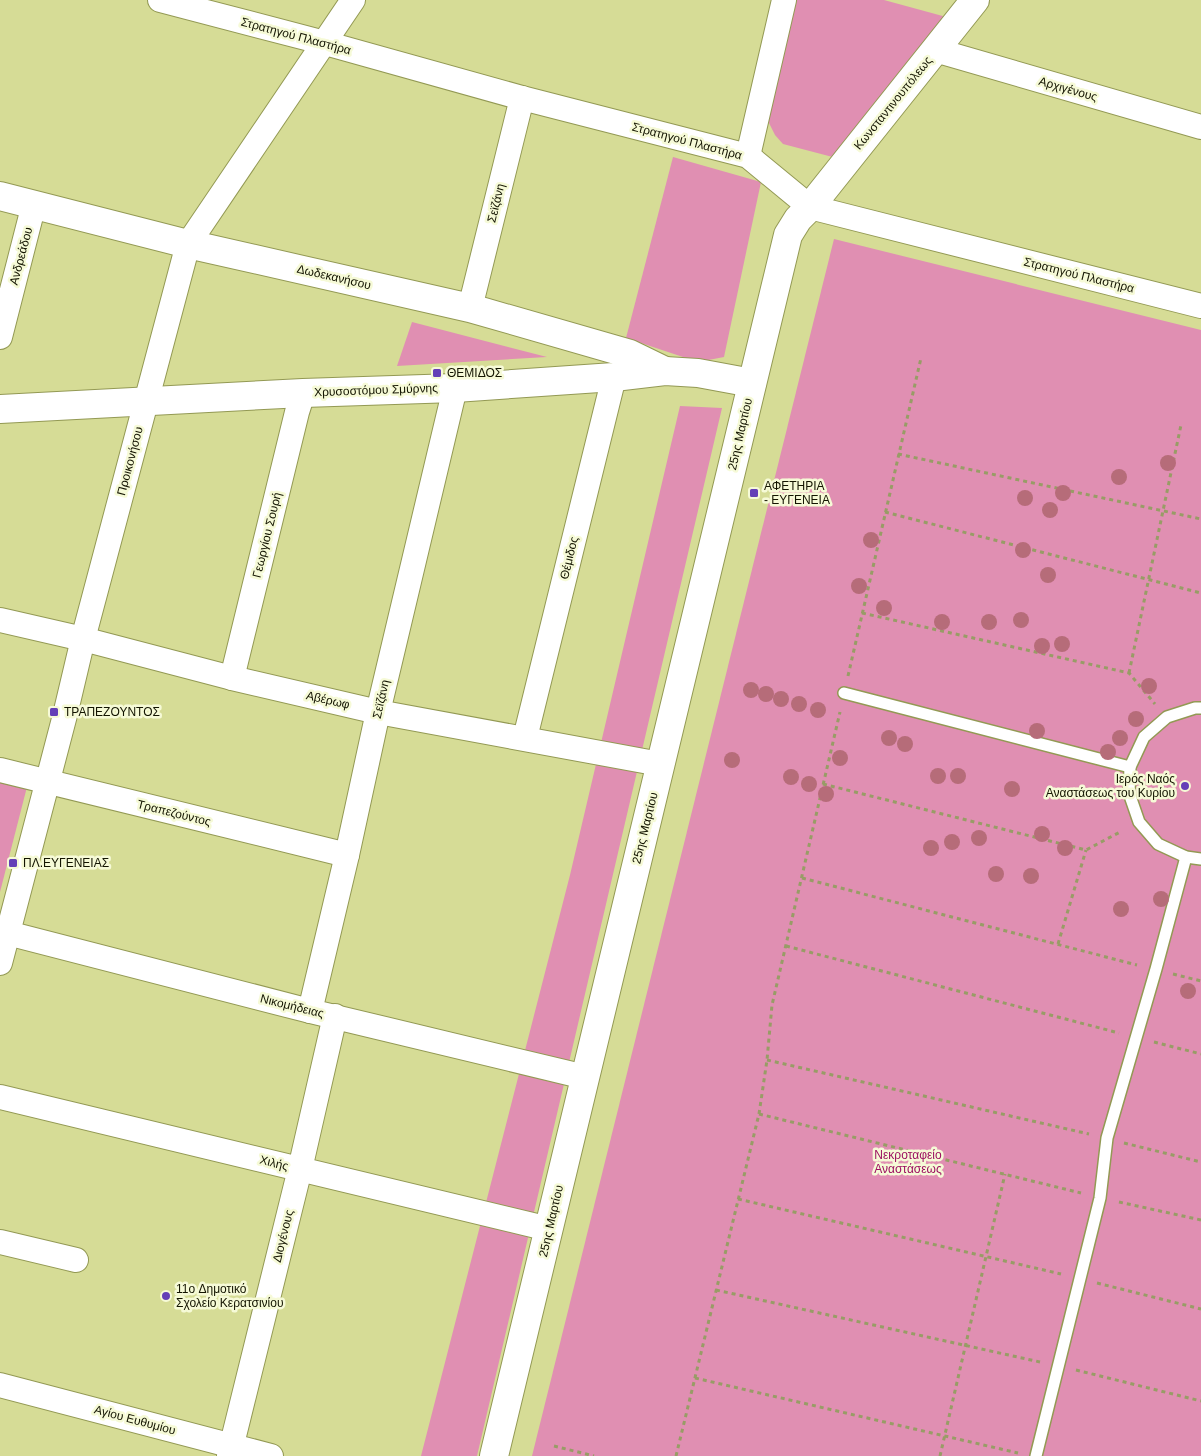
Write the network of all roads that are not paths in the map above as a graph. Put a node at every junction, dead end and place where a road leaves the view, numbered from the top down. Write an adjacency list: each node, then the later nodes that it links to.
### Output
1 (160, 0): 5 (street, Στρατηγού Πλαστήρα)
2 (353, 0): 5 (street, Προικονήσου)
3 (784, 0): 9 (street)
4 (975, 0): 6 (street, Κωνσταντινουπόλεως)
5 (325, 43): 7 (street, Στρατηγού Πλαστήρα); 13 (street, Προικονήσου)
6 (935, 50): 8 (street, Αρχιγένους); 12 (street, Κωνσταντινουπόλεως)
7 (522, 98): 9 (street, Στρατηγού Πλαστήρα); 15 (street, Σεϊζάνη)
8 (1201, 128)
9 (748, 156): 12 (street, Στρατηγού Πλαστήρα)
10 (0, 196): 11 (street, Δωδεκανήσου)
11 (34, 204): 13 (street, Δωδεκανήσου); 16 (street, Ανδρεάδου)
12 (810, 207): 14 (street, Στρατηγού Πλαστήρα); 19 (street, 25ης Μαρτίου)
13 (188, 244): 15 (street, Δωδεκανήσου); 22 (street, Προικονήσου)
14 (1201, 306)
15 (470, 308): 17 (street, Δωδεκανήσου)
16 (0, 337)
17 (665, 371): 18 (street, Χρυσοστόμου Σμύρνης); 19 (street, Χρυσοστόμου Σμύρνης)
18 (614, 377): 20 (street, Χρυσοστόμου Σμύρνης); 30 (street, Θέμιδος)
19 (752, 383): 31 (street, 25ης Μαρτίου)
20 (455, 388): 21 (street, Χρυσοστόμου Σμύρνης); 29 (street, Σεϊζάνη)
21 (303, 393): 22 (street, Χρυσοστόμου Σμύρνης); 26 (street, Γεωργίου Σουρή)
22 (146, 401): 23 (street, Χρυσοστόμου Σμύρνης); 25 (street, Προικονήσου)
23 (0, 409)
24 (0, 620): 25 (street, Αβέρωφ)
25 (83, 639): 26 (street, Αβέρωφ); 34 (street, Προικονήσου)
26 (232, 678): 29 (street, Αβέρωφ)
27 (844, 693): 32 (lane)
28 (1201, 708): 32 (lane)
29 (378, 712): 30 (street, Αβέρωφ); 35 (street, Σεϊζάνη)
30 (524, 738): 31 (street, Αβέρωφ)
31 (660, 764): 42 (street, 25ης Μαρτίου)
32 (1130, 767): 36 (lane)
33 (0, 770): 34 (street, Τραπεζούντος)
34 (48, 782): 35 (street, Τραπεζούντος); 38 (street, Προικονήσου)
35 (347, 855): 40 (street, Σεϊζάνη)
36 (1186, 858): 37 (lane); 52 (lane)
37 (1201, 858)
38 (4, 932): 39 (street, Προικονήσου); 40 (street, Νικομήδειας)
39 (0, 963)
40 (310, 1011): 41 (street, Νικομήδειας)
41 (335, 1016): 42 (street, Νικομήδειας); 44 (street, Διογένους)
42 (585, 1077): 45 (street, 25ης Μαρτίου)
43 (0, 1097): 44 (street, Χιλής)
44 (300, 1169): 45 (street, Χιλής); 49 (street, Διογένους)
45 (549, 1229): 51 (street, 25ης Μαρτίου)
46 (0, 1242): 47 (street)
47 (76, 1260)
48 (0, 1384): 49 (street, Αγίου Ευθυμίου)
49 (230, 1451): 50 (street, Αγίου Ευθυμίου)
50 (271, 1456)
51 (494, 1456)
52 (1036, 1456)

